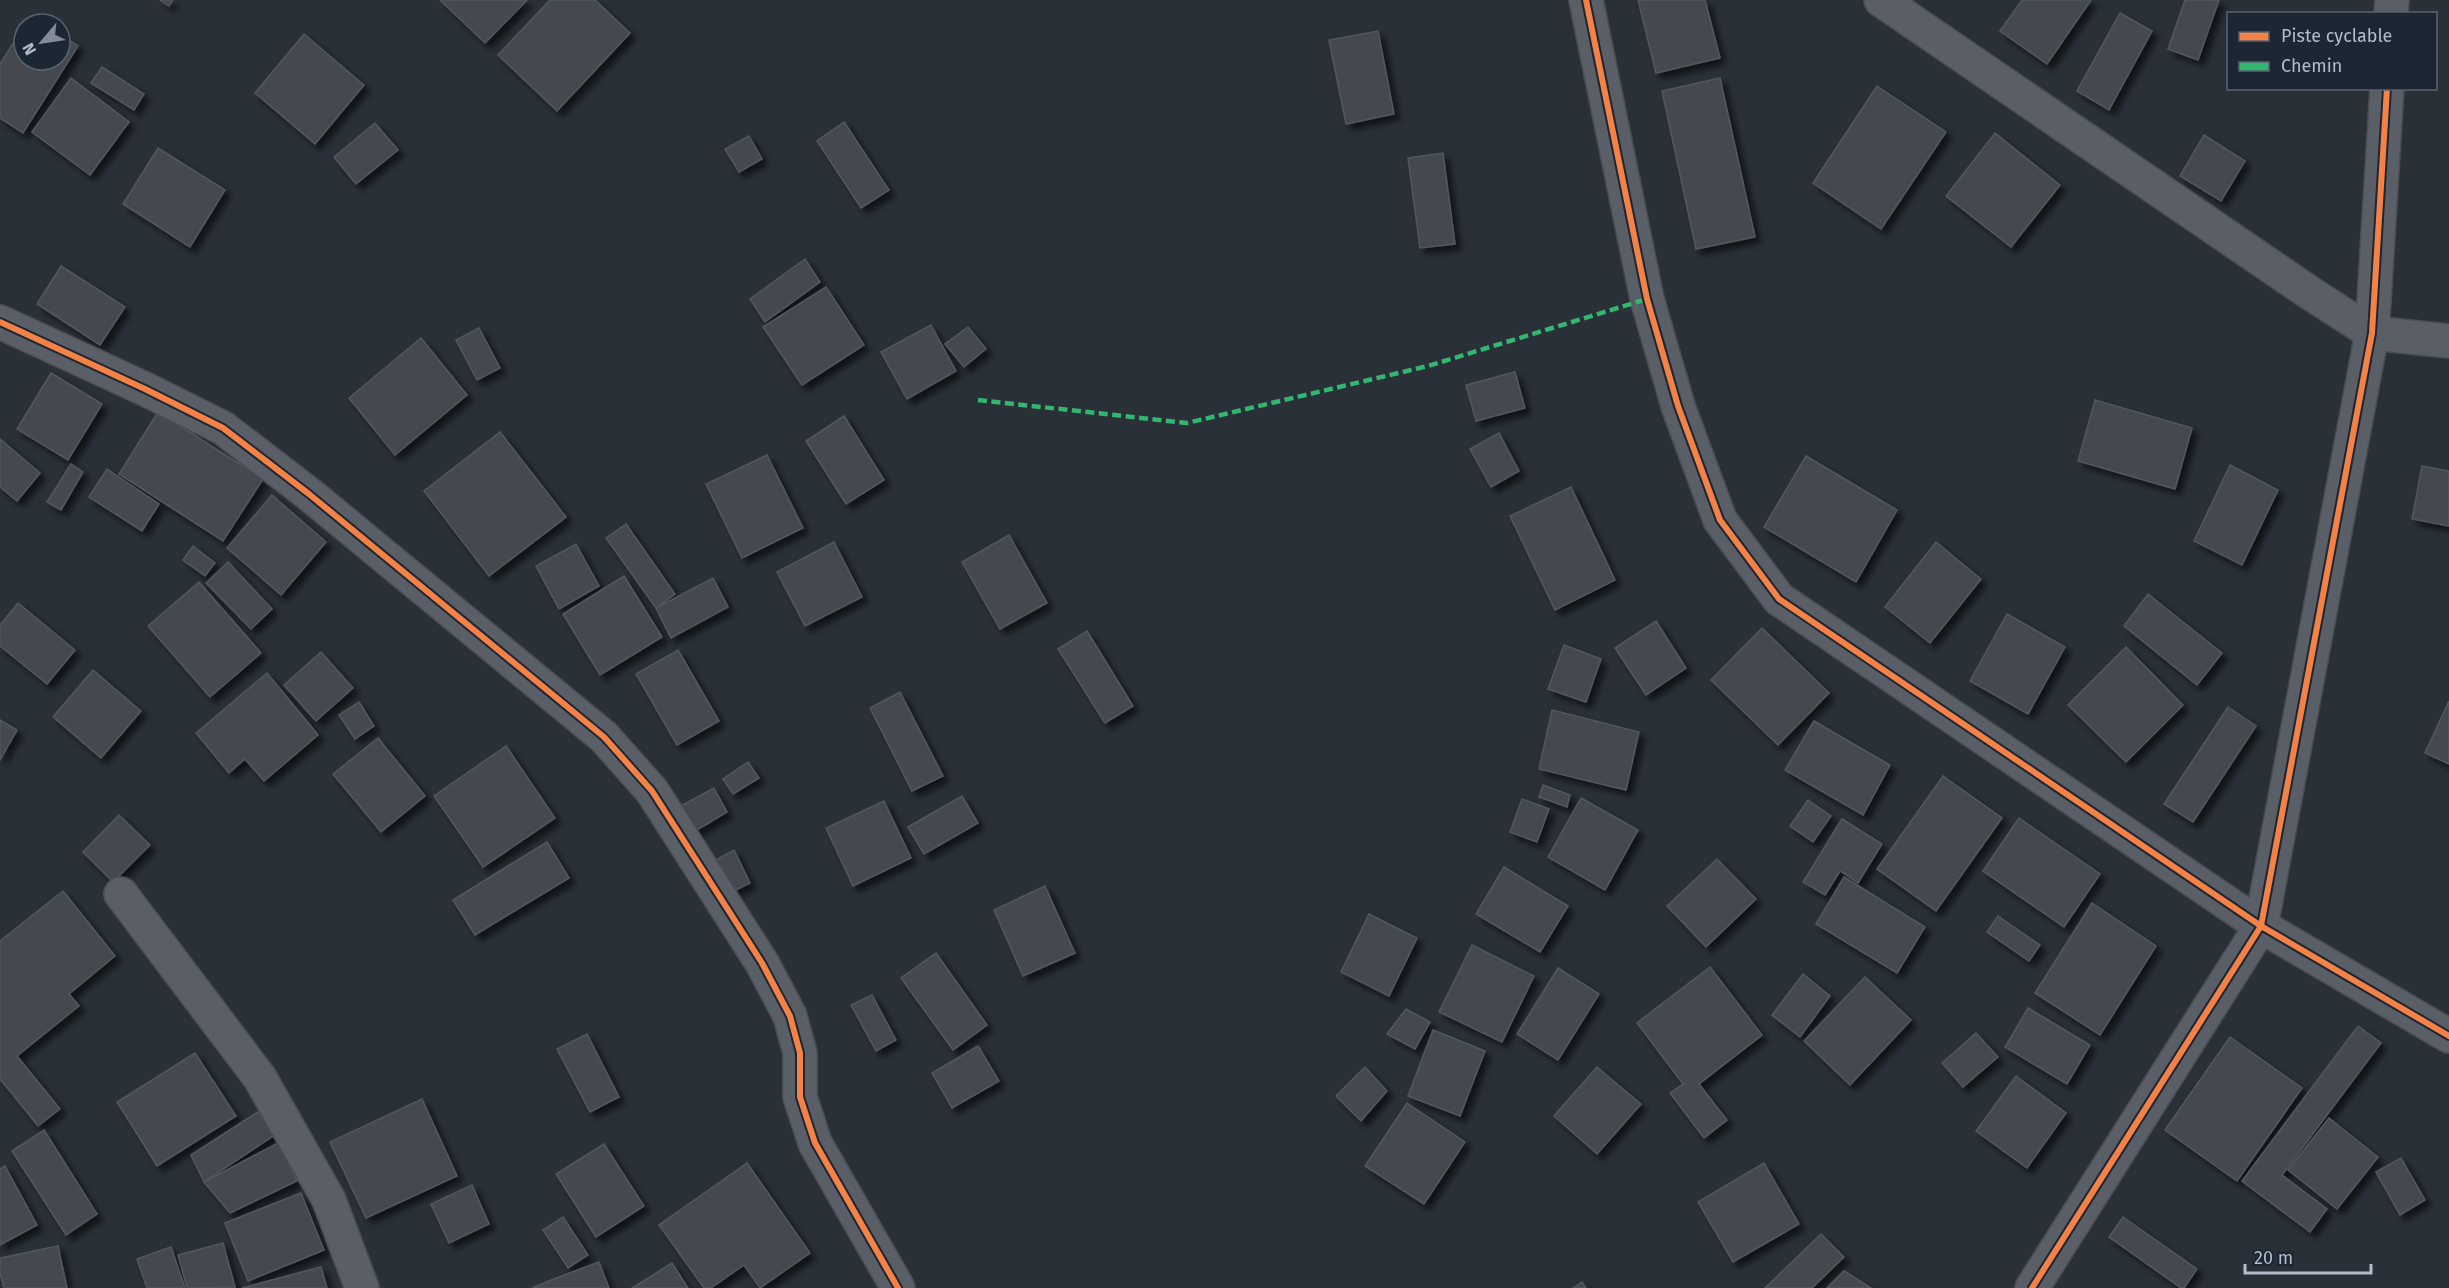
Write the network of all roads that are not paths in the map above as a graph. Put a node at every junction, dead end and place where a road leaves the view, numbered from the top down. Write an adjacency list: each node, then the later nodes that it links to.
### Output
1 (1586, 0): 8 (street)
2 (1881, 0): 5 (street)
3 (2387, 90): 5 (street)
4 (0, 322): 11 (street)
5 (2372, 333): 6 (street); 8 (street)
6 (2449, 341)
7 (121, 894): 10 (street)
8 (2261, 926): 9 (street); 12 (street)
9 (2449, 1036)
10 (362, 1288)
11 (898, 1288)
12 (2032, 1288)

